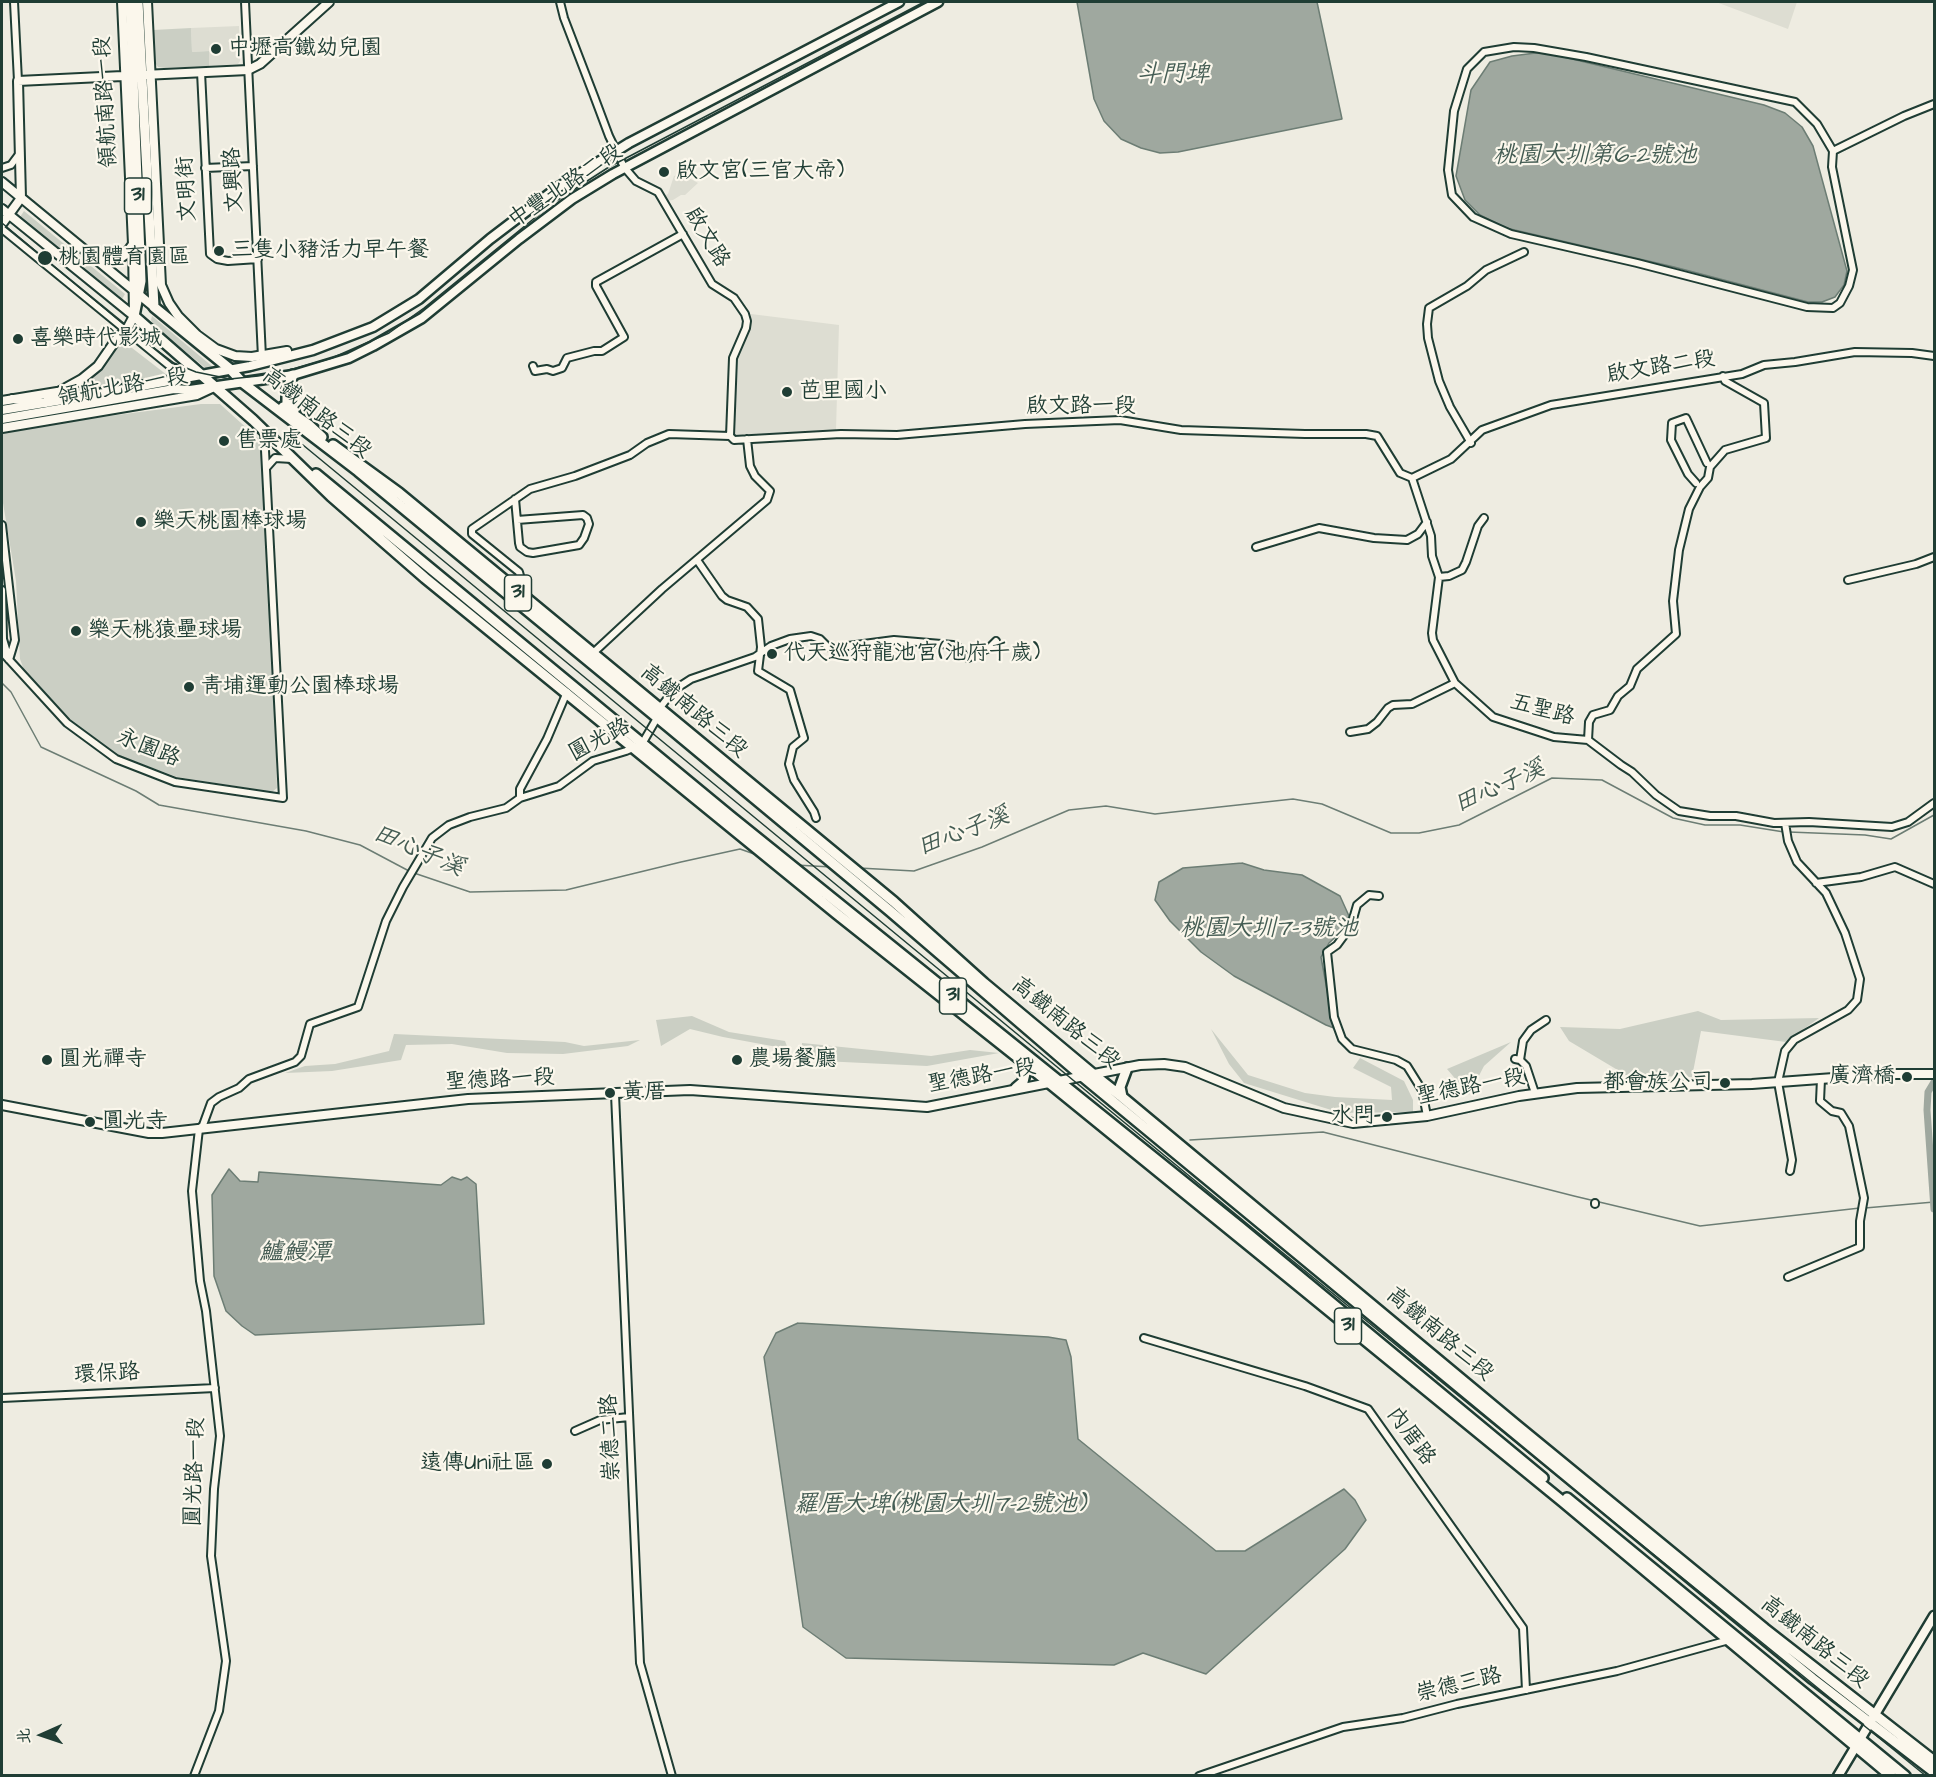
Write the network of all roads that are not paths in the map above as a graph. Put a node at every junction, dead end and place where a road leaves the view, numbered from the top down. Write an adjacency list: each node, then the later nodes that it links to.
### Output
1 (14, 2): 14 (street)
2 (122, 2): 13 (street, 領航南路一段 / 31)
3 (130, 2): 13 (main road, 領航南路一段 / 31)
4 (138, 2): 13 (main road, 領航南路一段 / 31)
5 (147, 2): 13 (street, 領航南路一段 / 31)
6 (245, 2): 11 (street, 文興路)
7 (329, 2): 11 (street)
8 (560, 2): 16 (street, 啟文路)
9 (899, 2): 16 (main road, 中豐北路二段)
10 (938, 2): 20 (main road, 中豐北路二段)
11 (248, 70): 12 (street); 19 (street, 文興路)
12 (201, 72): 13 (street); 22 (street, 文明街)
13 (138, 75): 14 (street); 30 (street, 領航南路一段 / 31); 31 (street, 領航南路一段 / 31); 35 (main road, 領航南路一段 / 31); 36 (main road, 領航南路一段 / 31)
14 (18, 81): 18 (street)
15 (1935, 104): 17 (street)
16 (617, 151): 20 (street, 啟文路); 44 (main road, 中豐北路二段)
17 (1833, 151): 17 (street)
18 (20, 153): 21 (street); 24 (street)
19 (253, 166): 22 (street); 34 (street, 文興路)
20 (624, 167): 29 (street, 啟文路); 46 (main road, 中豐北路二段)
21 (2, 168)
22 (205, 168): 34 (street, 文明街)
23 (2, 182): 24 (street)
24 (21, 198): 26 (street); 33 (street)
25 (2, 209): 26 (street)
26 (9, 215): 27 (street); 38 (street)
27 (2, 224)
28 (2, 229): 39 (street)
29 (683, 234): 43 (street); 61 (street, 啟文路)
30 (159, 243): 35 (street, 31); 42 (street)
31 (133, 244): 33 (street); 36 (street, 領航南路一段 / 31)
32 (1524, 252): 63 (street)
33 (95, 259): 36 (street)
34 (258, 259): 42 (street, 文興路)
35 (152, 276): 37 (main road, 31)
36 (136, 292): 37 (street); 38 (main road, 領航南路一段 / 31)
37 (154, 307): 44 (main road, 31)
38 (134, 316): 39 (street); 45 (main road, 31)
39 (126, 330): 45 (street); 50 (street)
40 (287, 351): 42 (street)
41 (1935, 356): 47 (street, 啟文路二段)
42 (262, 357)
43 (533, 366)
44 (230, 369): 45 (main road, 中豐北路二段); 48 (main road, 31)
45 (202, 375): 49 (main road, 31); 53 (main road, 領航北路一段)
46 (293, 375): 48 (main road, 中豐北路二段); 57 (main road)
47 (1723, 376): 63 (street, 啟文路二段); 94 (street)
48 (243, 383): 49 (main road, 中豐北路二段); 55 (main road, 高鐵南路三段 / 31); 57 (main road, 高鐵南路三段 / 31)
49 (215, 386): 56 (main road, 領航北路一段); 58 (street, 領航北路一段); 59 (main road, 高鐵南路三段 / 31)
50 (58, 392): 51 (street, 領航北路一段); 53 (street)
51 (12, 399): 52 (street, 領航北路一段); 53 (street)
52 (2, 401)
53 (45, 403): 54 (main road, 領航北路一段)
54 (2, 410)
55 (278, 411): 60 (main road); 82 (main road, 高鐵南路三段 / 31)
56 (2, 419)
57 (309, 425): 60 (main road, 高鐵南路三段 / 31)
58 (2, 428)
59 (264, 430): 64 (main road, 高鐵南路三段 / 31); 66 (street); 83 (main road, 高鐵南路三段 / 31)
60 (319, 435): 81 (main road, 高鐵南路三段 / 31)
61 (730, 436): 62 (street, 啟文路一段); 69 (street, 啟文路一段)
62 (747, 439): 67 (street, 啟文路一段); 76 (street)
63 (1471, 443): 67 (street, 啟文路二段)
64 (292, 459): 66 (street); 87 (main road, 高鐵南路三段 / 31)
65 (1707, 463): 68 (street)
66 (267, 467): 89 (street, 永園路)
67 (1412, 478): 72 (street, 五聖路)
68 (1696, 483)
69 (514, 499): 71 (street); 81 (street, 啟文路一段)
70 (1484, 518): 77 (street)
71 (517, 520): 71 (street)
72 (1427, 522): 74 (street); 77 (street, 五聖路)
73 (2, 525): 79 (street)
74 (1256, 547)
75 (1935, 557): 78 (street)
76 (697, 560): 86 (street); 88 (street)
77 (1439, 577): 90 (street, 五聖路)
78 (1848, 580)
79 (10, 583): 80 (street); 89 (street)
80 (2, 590): 89 (street)
81 (515, 590): 82 (main road); 88 (main road, 高鐵南路三段 / 31)
82 (535, 616): 92 (main road, 高鐵南路三段 / 31)
83 (493, 622): 87 (main road); 95 (main road, 高鐵南路三段 / 31)
84 (996, 641): 86 (street, 圓光路)
85 (2, 652): 89 (street, 永園路)
86 (760, 653): 92 (street, 圓光路); 98 (street)
87 (520, 654): 91 (main road, 高鐵南路三段 / 31)
88 (592, 654): 92 (main road, 高鐵南路三段 / 31)
89 (9, 660)
90 (1455, 683): 93 (street); 94 (street, 五聖路)
91 (567, 692): 95 (main road, 高鐵南路三段 / 31); 96 (street, 圓光路)
92 (658, 713): 95 (street, 圓光路); 103 (main road, 高鐵南路三段 / 31)
93 (1350, 732)
94 (1588, 740): 99 (street, 五聖路)
95 (638, 746): 96 (street, 圓光路); 104 (main road, 高鐵南路三段 / 31)
96 (520, 798): 125 (street, 圓光路)
97 (1935, 803): 99 (street, 五聖路)
98 (816, 818)
99 (1785, 824): 100 (street)
100 (1816, 883): 101 (street); 115 (street)
101 (1935, 884)
102 (1379, 896): 124 (street)
103 (892, 906): 106 (main road, 高鐵南路三段 / 31); 110 (main road, 高鐵南路三段 / 31)
104 (841, 912): 107 (main road, 31); 109 (main road, 高鐵南路三段 / 31)
105 (1546, 1020): 120 (street)
106 (1057, 1054): 109 (main road); 112 (main road, 高鐵南路三段 / 31)
107 (1021, 1060): 116 (main road, 31); 117 (main road)
108 (1126, 1068): 110 (street, 聖德路一段); 121 (main road); 124 (street, 聖德路一段)
109 (1047, 1071): 114 (main road, 高鐵南路三段 / 31)
110 (1093, 1074): 112 (street, 聖德路一段); 121 (main road, 高鐵南路三段 / 31)
111 (1935, 1074): 113 (street, 聖德路一段)
112 (1082, 1076): 114 (street, 聖德路一段); 118 (main road, 高鐵南路三段 / 31)
113 (1821, 1079): 115 (street, 聖德路一段); 129 (street)
114 (1059, 1080): 116 (street, 聖德路一段); 123 (main road, 高鐵南路三段 / 31)
115 (1778, 1082): 120 (street, 聖德路一段); 126 (street)
116 (1048, 1083): 117 (street, 聖德路一段); 128 (main road, 31)
117 (1016, 1088): 119 (street, 聖德路一段)
118 (1100, 1090): 123 (main road); 140 (main road, 高鐵南路三段 / 31)
119 (615, 1094): 125 (street, 聖德路一段); 133 (street, 崇德二路)
120 (1535, 1094): 124 (street, 聖德路一段)
121 (1122, 1097): 140 (main road, 高鐵南路三段 / 31)
122 (2, 1105): 125 (street, 聖德路一段)
123 (1093, 1109): 127 (main road, 高鐵南路三段 / 31)
124 (1427, 1116)
125 (199, 1129): 131 (street, 圓光路一段)
126 (1790, 1171)
127 (1240, 1227): 128 (main road); 136 (main road, 高鐵南路三段 / 31)
128 (1262, 1256): 135 (main road, 31)
129 (1788, 1277)
130 (1144, 1338): 139 (street, 內厝路)
131 (215, 1388): 132 (street, 環保路); 144 (street, 圓光路一段)
132 (2, 1398)
133 (628, 1417): 134 (street); 145 (street, 崇德二路)
134 (576, 1431)
135 (1603, 1536): 136 (main road); 138 (main road, 31)
136 (1626, 1546): 141 (main road, 高鐵南路三段 / 31)
137 (1935, 1616): 140 (main road)
138 (1729, 1640): 139 (street, 崇德三路); 141 (main road, 31)
139 (1526, 1690): 146 (street, 崇德三路)
140 (1872, 1718): 141 (main road); 142 (main road, 31); 143 (main road, 31)
141 (1858, 1742): 147 (main road); 148 (main road, 31); 149 (main road, 31)
142 (1935, 1761)
143 (1935, 1772)
144 (194, 1776)
145 (672, 1776)
146 (1199, 1776)
147 (1838, 1776)
148 (1891, 1776)
149 (1905, 1776)

